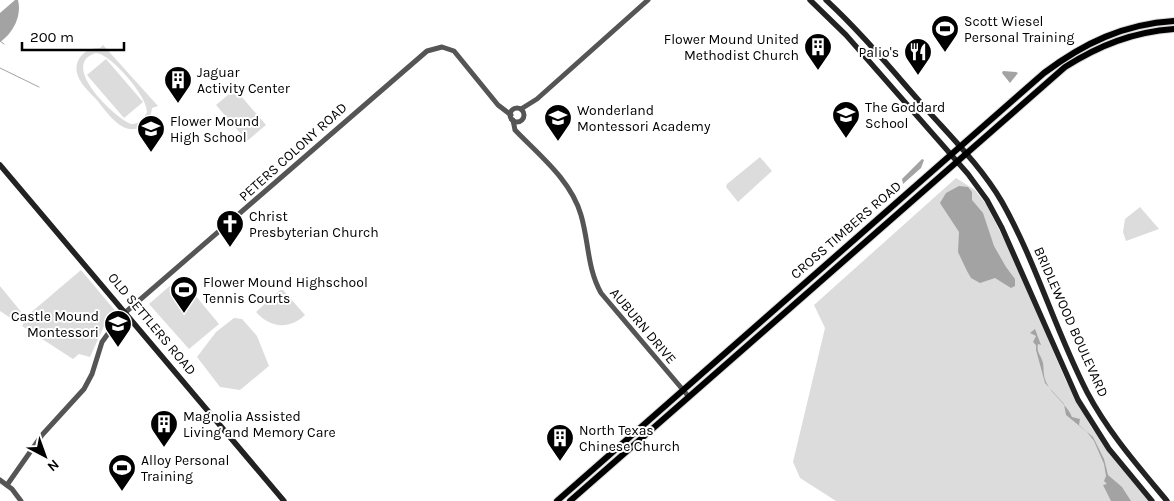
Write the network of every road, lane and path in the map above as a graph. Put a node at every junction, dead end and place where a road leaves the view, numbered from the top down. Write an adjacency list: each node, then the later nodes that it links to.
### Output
1 (648, 0): 10 (street)
2 (810, 0): 9 (main road, BRIDLEWOOD BOULEVARD)
3 (826, 0): 8 (main road, BRIDLEWOOD BOULEVARD)
4 (1174, 21): 6 (main road, CROSS TIMBERS ROAD)
5 (1174, 29): 7 (main road, CROSS TIMBERS ROAD)
6 (1060, 61): 7 (main road); 14 (main road, CROSS TIMBERS ROAD)
7 (1065, 67): 15 (main road, CROSS TIMBERS ROAD)
8 (913, 94): 9 (main road); 14 (main road, BRIDLEWOOD BOULEVARD)
9 (904, 101): 16 (main road, BRIDLEWOOD BOULEVARD)
10 (522, 112): 11 (street); 12 (street)
11 (512, 115): 12 (street, PETERS COLONY ROAD); 13 (street, AUBURN DRIVE); 19 (street, PETERS COLONY ROAD)
12 (520, 122): 13 (street)
13 (522, 136): 20 (street, AUBURN DRIVE)
14 (960, 148): 15 (main road, BRIDLEWOOD BOULEVARD); 16 (main road, CROSS TIMBERS ROAD)
15 (966, 154): 17 (main road, CROSS TIMBERS ROAD); 24 (main road, BRIDLEWOOD BOULEVARD)
16 (952, 155): 17 (main road, BRIDLEWOOD BOULEVARD); 20 (main road, CROSS TIMBERS ROAD)
17 (957, 162): 21 (main road, CROSS TIMBERS ROAD); 29 (main road, BRIDLEWOOD BOULEVARD)
18 (0, 165): 19 (main road, OLD SETTLERS ROAD)
19 (126, 312): 23 (street, PETERS COLONY ROAD); 26 (main road, OLD SETTLERS ROAD)
20 (683, 390): 21 (street, AUBURN DRIVE); 27 (main road, CROSS TIMBERS ROAD)
21 (689, 397): 28 (main road, CROSS TIMBERS ROAD)
22 (0, 480): 23 (street)
23 (7, 485): 25 (street)
24 (1164, 500)
25 (21, 501)
26 (284, 501)
27 (557, 501)
28 (570, 501)
29 (1152, 501)

